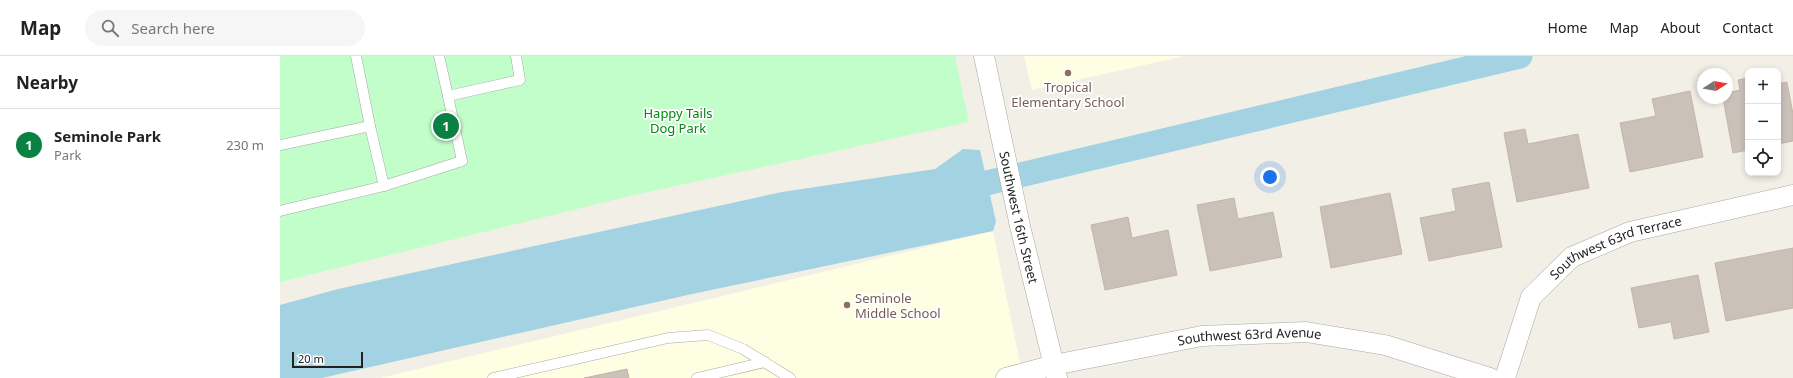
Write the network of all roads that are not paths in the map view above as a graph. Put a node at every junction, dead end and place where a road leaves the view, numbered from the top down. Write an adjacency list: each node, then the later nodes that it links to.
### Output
1 (356, 56): 6 (lane)
2 (439, 56): 5 (lane)
3 (516, 56): 5 (lane)
4 (984, 56): 12 (street, Southwest 16th Street)
5 (448, 96): 8 (lane)
6 (370, 126): 7 (lane); 8 (lane)
7 (280, 145)
8 (384, 186): 10 (lane)
9 (1793, 195): 18 (street, Southwest 63rd Terrace)
10 (280, 211)
11 (765, 362): 13 (lane); 14 (lane); 15 (lane)
12 (1056, 372): 16 (street, Southwest 63rd Avenue); 17 (street, Southwest 63rd Avenue)
13 (493, 378)
14 (697, 378)
15 (790, 378)
16 (1006, 378)
17 (1490, 378)
18 (1505, 378)

